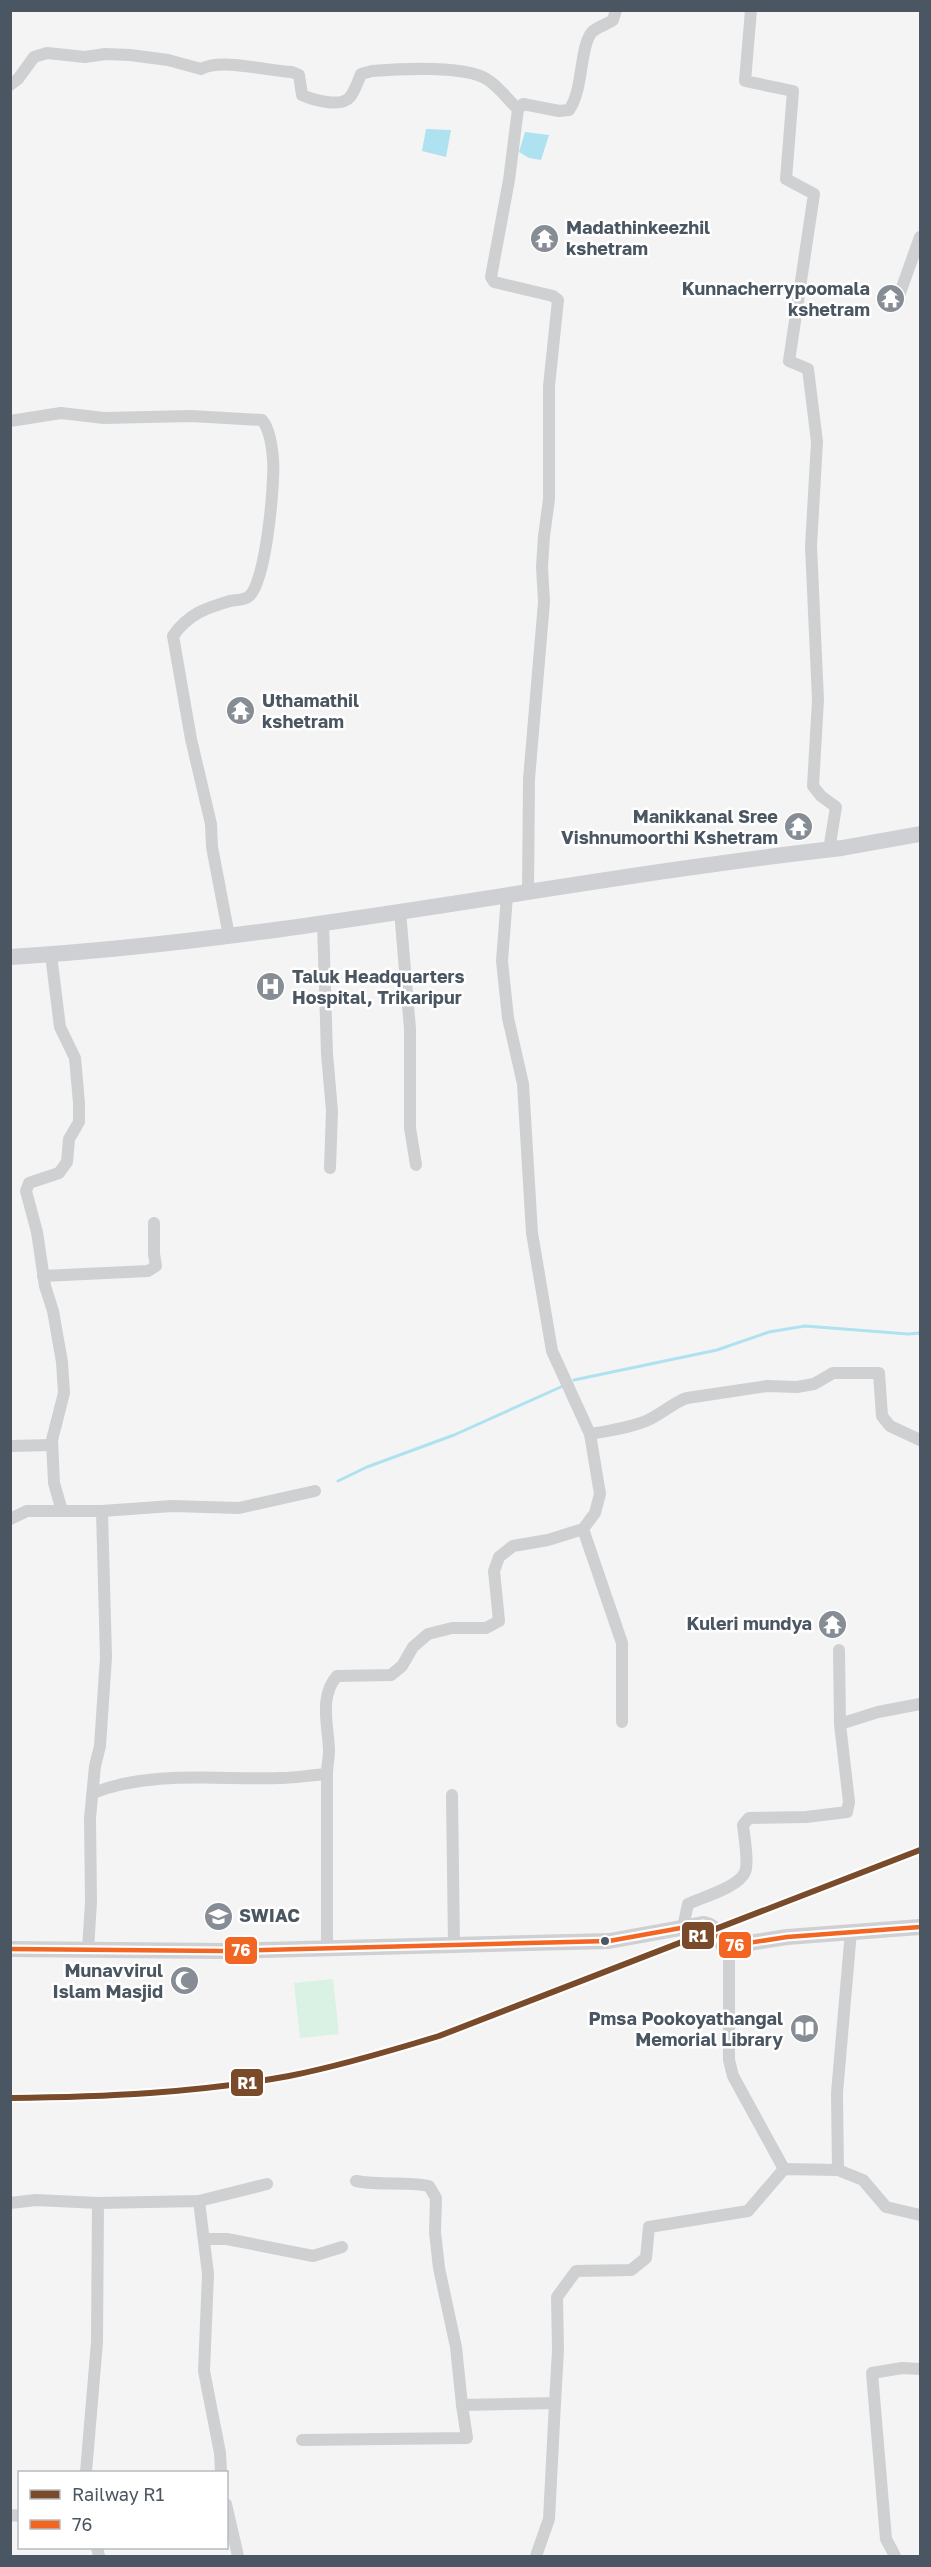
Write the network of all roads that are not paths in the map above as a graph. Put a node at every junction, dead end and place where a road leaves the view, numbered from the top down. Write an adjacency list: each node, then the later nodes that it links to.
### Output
1 (616, 10): 4 (street)
2 (751, 10): 9 (street)
3 (10, 85): 4 (street)
4 (518, 109): 10 (street)
5 (921, 237): 6 (street)
6 (900, 292)
7 (10, 421): 14 (street)
8 (921, 834): 9 (main road)
9 (829, 850): 10 (main road)
10 (528, 892): 11 (main road)
11 (507, 896): 12 (main road); 21 (street)
12 (400, 911): 13 (main road); 17 (street)
13 (323, 922): 14 (main road); 18 (street)
14 (230, 936): 15 (main road)
15 (51, 955): 16 (main road); 20 (street)
16 (10, 957)
17 (416, 1165)
18 (330, 1168)
19 (154, 1223): 20 (street)
20 (43, 1276): 23 (street)
21 (590, 1434): 22 (street); 29 (street)
22 (921, 1440)
23 (52, 1445): 24 (street); 26 (street)
24 (10, 1446)
25 (315, 1491): 27 (street)
26 (62, 1511): 27 (street); 28 (street)
27 (102, 1511): 35 (street)
28 (10, 1519)
29 (583, 1529): 32 (street); 34 (street)
30 (839, 1650): 33 (street)
31 (921, 1704): 33 (street)
32 (622, 1722)
33 (840, 1724): 37 (street)
34 (327, 1774): 35 (street); 42 (street)
35 (93, 1792): 44 (street)
36 (452, 1795): 40 (street)
37 (683, 1926): 40 (main road); 41 (main road)
38 (921, 1927): 39 (main road)
39 (851, 1931): 41 (main road); 46 (street)
40 (454, 1945): 42 (main road)
41 (729, 1946): 45 (street)
42 (327, 1947): 44 (main road)
43 (10, 1949): 44 (main road)
44 (88, 1949)
45 (784, 2169): 46 (street); 56 (street)
46 (838, 2170): 52 (street)
47 (356, 2181): 57 (street)
48 (267, 2184): 49 (street)
49 (199, 2201): 51 (street); 53 (street)
50 (10, 2203): 51 (street)
51 (98, 2203): 59 (street)
52 (921, 2215)
53 (204, 2239): 54 (street); 60 (street)
54 (342, 2247)
55 (921, 2369): 64 (street)
56 (555, 2403): 57 (street); 63 (street)
57 (462, 2405): 58 (street)
58 (302, 2440)
59 (86, 2471)
60 (221, 2471)
61 (228, 2513): 62 (street)
62 (238, 2556)
63 (536, 2556)
64 (895, 2556)

